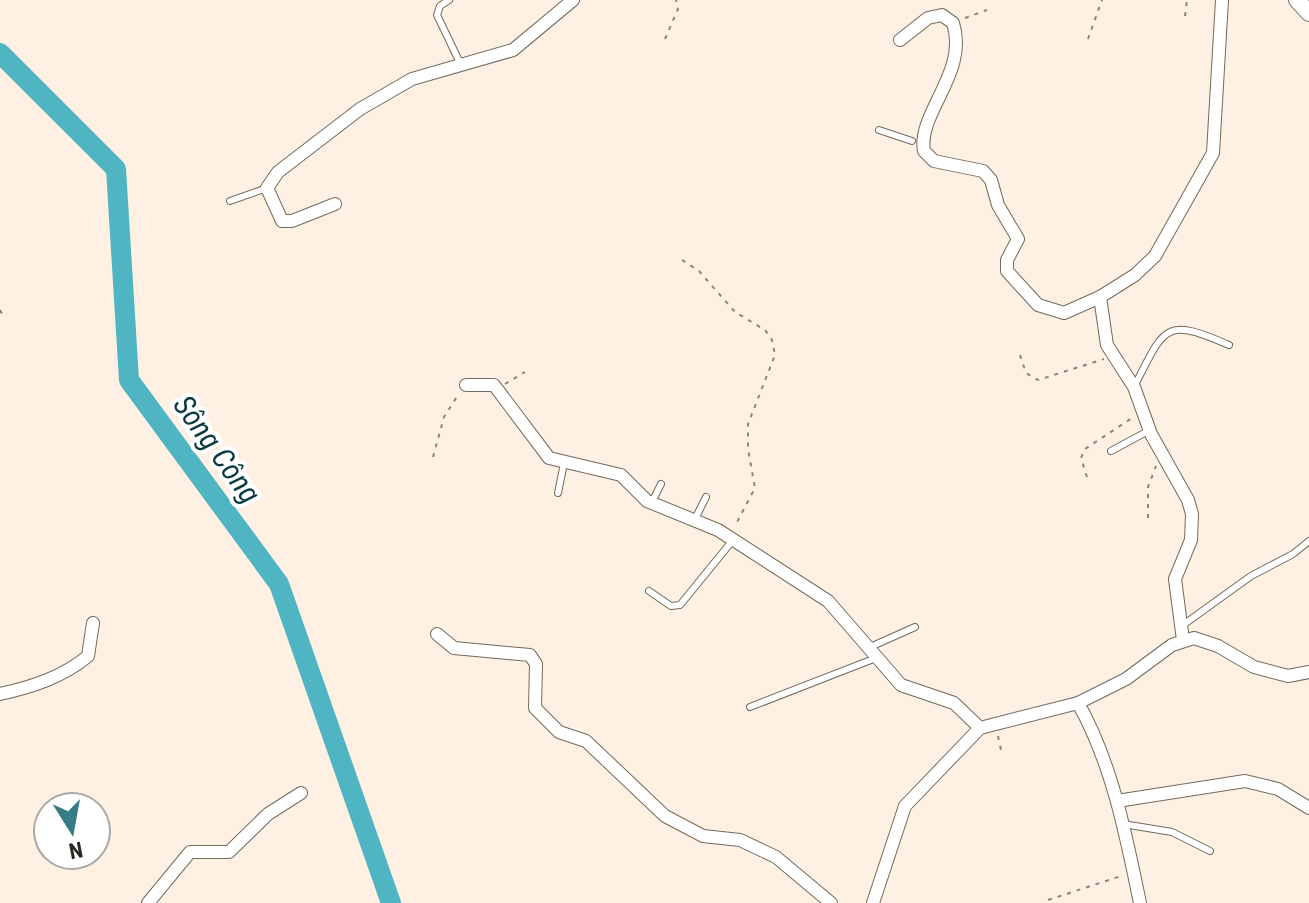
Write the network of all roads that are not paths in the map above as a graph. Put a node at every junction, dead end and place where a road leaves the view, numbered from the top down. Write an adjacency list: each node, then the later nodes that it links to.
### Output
1 (449, 0): 7 (lane)
2 (573, 0): 7 (street)
3 (1222, 0): 13 (street)
4 (1297, 0): 5 (street)
5 (1309, 13)
6 (900, 40): 9 (street)
7 (462, 66): 10 (street)
8 (879, 130): 9 (lane)
9 (918, 143): 13 (street)
10 (267, 188): 11 (lane); 12 (street)
11 (230, 201)
12 (335, 204)
13 (1100, 297): 16 (street)
14 (1229, 345): 16 (lane)
15 (466, 385): 19 (street)
16 (1134, 387): 17 (street)
17 (1150, 430): 18 (lane); 29 (street)
18 (1111, 451)
19 (564, 463): 21 (lane); 23 (street)
20 (661, 484): 23 (lane)
21 (558, 493)
22 (706, 497): 24 (lane)
23 (652, 503): 24 (street)
24 (695, 519): 25 (street)
25 (731, 539): 27 (lane); 33 (street)
26 (1309, 541): 29 (lane)
27 (649, 591)
28 (93, 623): 35 (street)
29 (1181, 626): 32 (street)
30 (915, 627): 33 (lane)
31 (437, 634): 45 (street)
32 (1183, 640): 34 (street); 36 (street)
33 (872, 653): 37 (lane); 38 (street)
34 (1309, 672)
35 (0, 694)
36 (1078, 703): 38 (street); 40 (street)
37 (750, 707)
38 (980, 728): 46 (street)
39 (301, 793): 44 (street)
40 (1117, 801): 41 (street); 42 (street)
41 (1309, 808)
42 (1123, 824): 43 (lane); 47 (street)
43 (1210, 851)
44 (148, 903)
45 (831, 903)
46 (873, 903)
47 (1140, 903)

